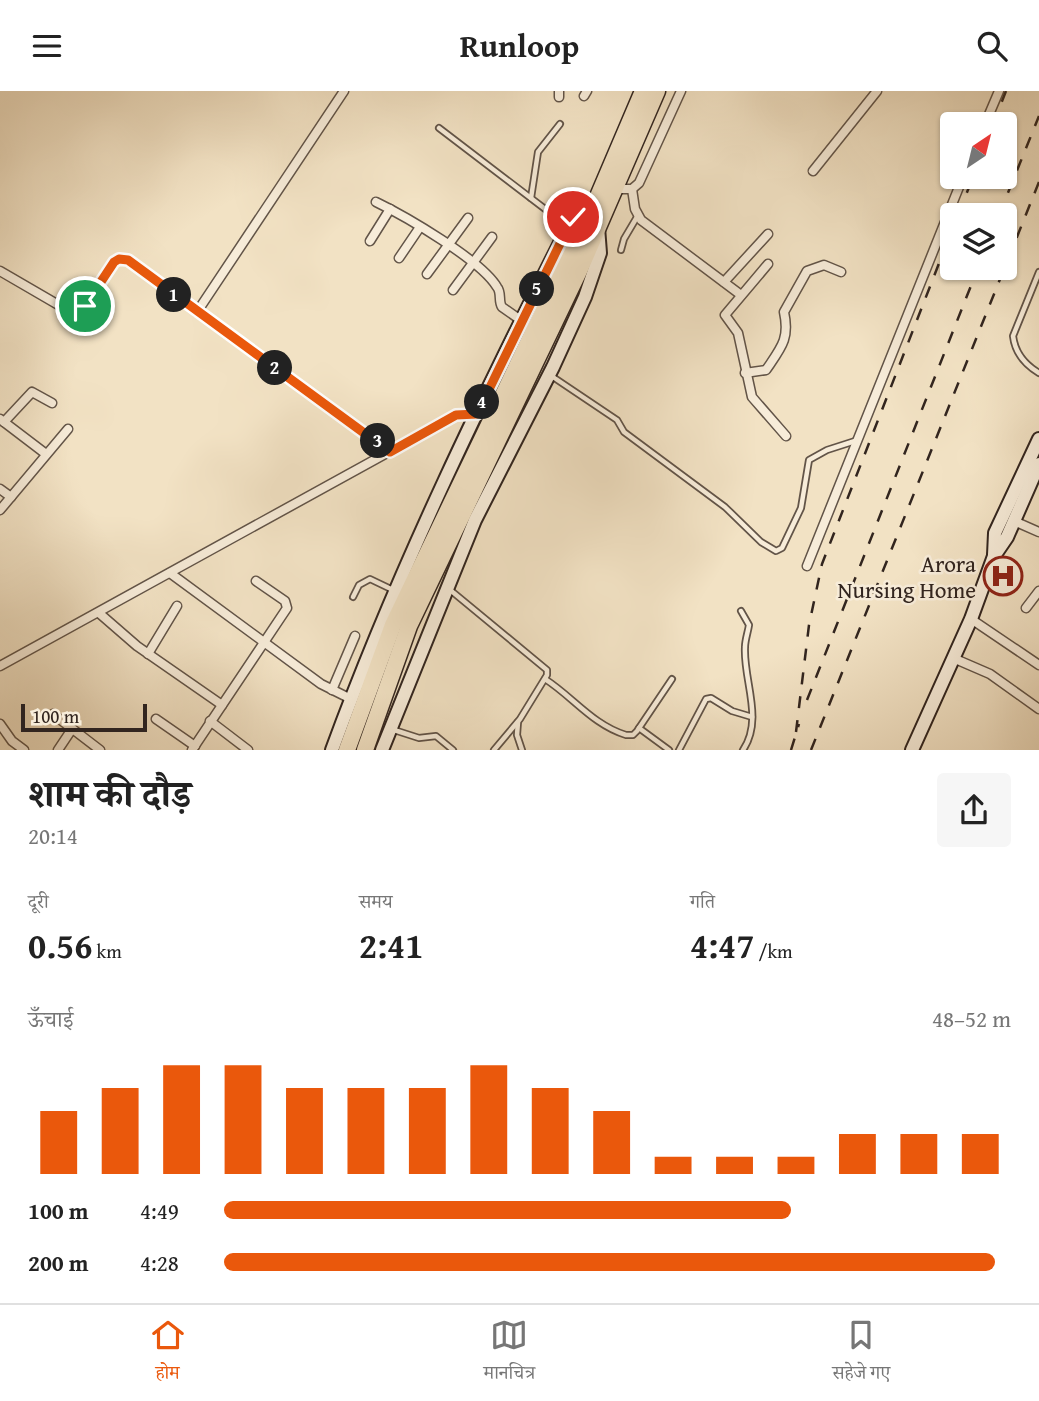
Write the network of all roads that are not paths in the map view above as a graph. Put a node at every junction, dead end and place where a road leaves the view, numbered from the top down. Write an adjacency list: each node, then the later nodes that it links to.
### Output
1 (344, 91): 38 (street)
2 (643, 91): 15 (highway)
3 (657, 91): 11 (highway)
4 (681, 91): 13 (street)
5 (877, 91): 10 (street)
6 (999, 91): 7 (street)
7 (990, 112)
8 (560, 124): 14 (lane)
9 (439, 128): 14 (lane)
10 (813, 171)
11 (614, 189): 13 (street); 22 (highway)
12 (958, 189): 49 (street)
13 (632, 190): 18 (street)
14 (531, 198): 20 (lane)
15 (597, 199): 20 (street); 98 (highway)
16 (376, 202): 17 (street)
17 (390, 209): 21 (street); 25 (street)
18 (638, 217): 27 (lane); 35 (street)
19 (468, 218): 26 (street)
20 (568, 226): 39 (street)
21 (420, 227): 26 (street); 28 (street)
22 (598, 227): 42 (street); 99 (highway)
23 (768, 234): 35 (street)
24 (492, 237): 29 (street)
25 (370, 241)
26 (448, 244): 29 (street); 34 (street)
27 (621, 250)
28 (399, 258)
29 (472, 263): 36 (street); 39 (street)
30 (768, 264): 37 (street)
31 (0, 271): 38 (street)
32 (841, 272): 40 (street)
33 (1039, 272): 41 (lane)
34 (427, 274)
35 (724, 282): 37 (street)
36 (453, 290)
37 (741, 295): 40 (street)
38 (197, 312): 50 (street)
39 (522, 321): 44 (street)
40 (745, 373): 47 (street)
41 (1039, 373)
42 (549, 374): 49 (lane); 62 (street)
43 (52, 403): 45 (street)
44 (477, 414): 50 (street); 63 (street)
45 (2, 420): 51 (street)
46 (68, 429): 51 (street)
47 (786, 436)
48 (1039, 439): 58 (street)
49 (857, 441): 59 (street)
50 (390, 452): 60 (street)
51 (46, 454): 54 (street)
52 (1039, 464): 56 (street)
53 (0, 489): 54 (street)
54 (11, 497): 55 (street)
55 (0, 510)
56 (1014, 521): 57 (street); 58 (street)
57 (1039, 532)
58 (994, 556): 70 (street)
59 (807, 566)
60 (170, 573): 69 (street); 72 (street)
61 (256, 581): 72 (street)
62 (448, 588): 77 (lane); 91 (street)
63 (396, 591): 65 (lane); 80 (street)
64 (1039, 591): 67 (street)
65 (353, 597)
66 (177, 606): 73 (street)
67 (1026, 608)
68 (741, 611): 84 (lane)
69 (99, 613): 73 (street); 75 (street)
70 (971, 619): 74 (street); 76 (street)
71 (355, 636): 79 (street)
72 (264, 644): 79 (street); 81 (street)
73 (148, 654): 81 (street)
74 (953, 658): 82 (street); 107 (street)
75 (0, 665)
76 (1039, 665)
77 (545, 679): 87 (lane); 89 (lane)
78 (672, 679): 89 (lane)
79 (332, 690): 80 (street)
80 (351, 699): 97 (street)
81 (222, 705): 86 (street)
82 (1039, 709)
83 (52, 714): 90 (street)
84 (752, 717): 105 (lane); 106 (lane)
85 (156, 719): 92 (street)
86 (210, 721): 92 (street); 96 (street)
87 (518, 721): 102 (lane); 103 (lane)
88 (0, 725): 93 (street)
89 (639, 728): 104 (lane)
90 (72, 729): 94 (street); 95 (street)
91 (390, 729): 100 (street); 101 (lane)
92 (193, 748)
93 (24, 750)
94 (58, 750)
95 (100, 750)
96 (248, 750)
97 (332, 750)
98 (347, 750)
99 (365, 750)
100 (382, 750)
101 (453, 750)
102 (494, 750)
103 (522, 750)
104 (669, 750)
105 (679, 750)
106 (743, 750)
107 (912, 750)

